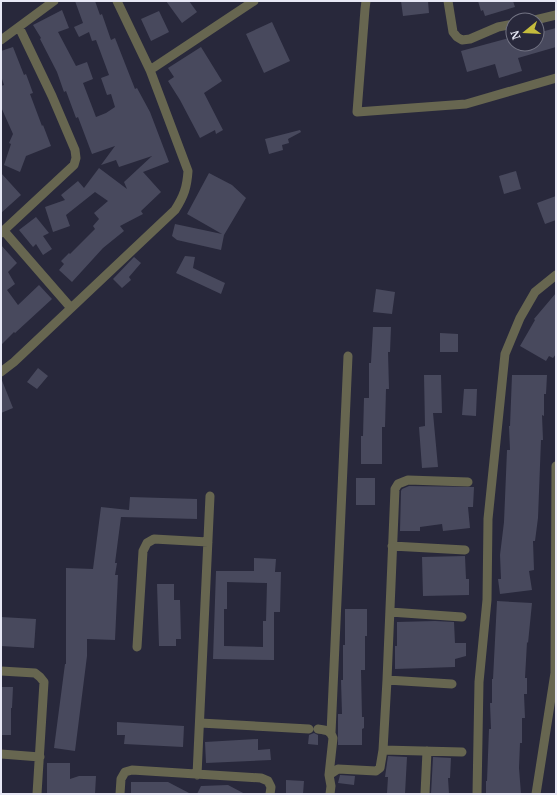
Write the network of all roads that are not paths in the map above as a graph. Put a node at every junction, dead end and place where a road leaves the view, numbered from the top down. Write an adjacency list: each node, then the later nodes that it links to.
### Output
1 (54, 1): 9 (street)
2 (117, 1): 11 (street)
3 (254, 1): 11 (street)
4 (366, 1): 12 (street)
5 (448, 1): 8 (street)
6 (556, 15): 7 (street)
7 (545, 18)
8 (505, 26)
9 (19, 28): 10 (street); 13 (street)
10 (1, 40)
11 (150, 70): 15 (street)
12 (556, 78)
13 (2, 232): 15 (street)
14 (556, 275): 44 (street)
15 (71, 308): 17 (street)
16 (348, 356): 31 (street)
17 (1, 372)
18 (556, 466): 45 (street)
19 (468, 482): 22 (street)
20 (210, 496): 21 (street)
21 (208, 542): 26 (street); 30 (street)
22 (392, 546): 23 (street); 24 (street)
23 (465, 550)
24 (390, 612): 25 (street); 28 (street)
25 (462, 617)
26 (137, 648)
27 (1, 671): 36 (street)
28 (387, 680): 29 (street); 32 (street)
29 (452, 684)
30 (200, 723): 31 (street); 37 (street)
31 (331, 733): 38 (street)
32 (383, 750): 33 (street); 38 (street)
33 (427, 751): 34 (street); 43 (street)
34 (462, 752)
35 (1, 754): 36 (street)
36 (40, 757): 39 (street)
37 (197, 775): 40 (street); 41 (street)
38 (329, 775): 42 (street)
39 (37, 794)
40 (120, 794)
41 (270, 794)
42 (330, 794)
43 (425, 794)
44 (477, 794)
45 (536, 794)

